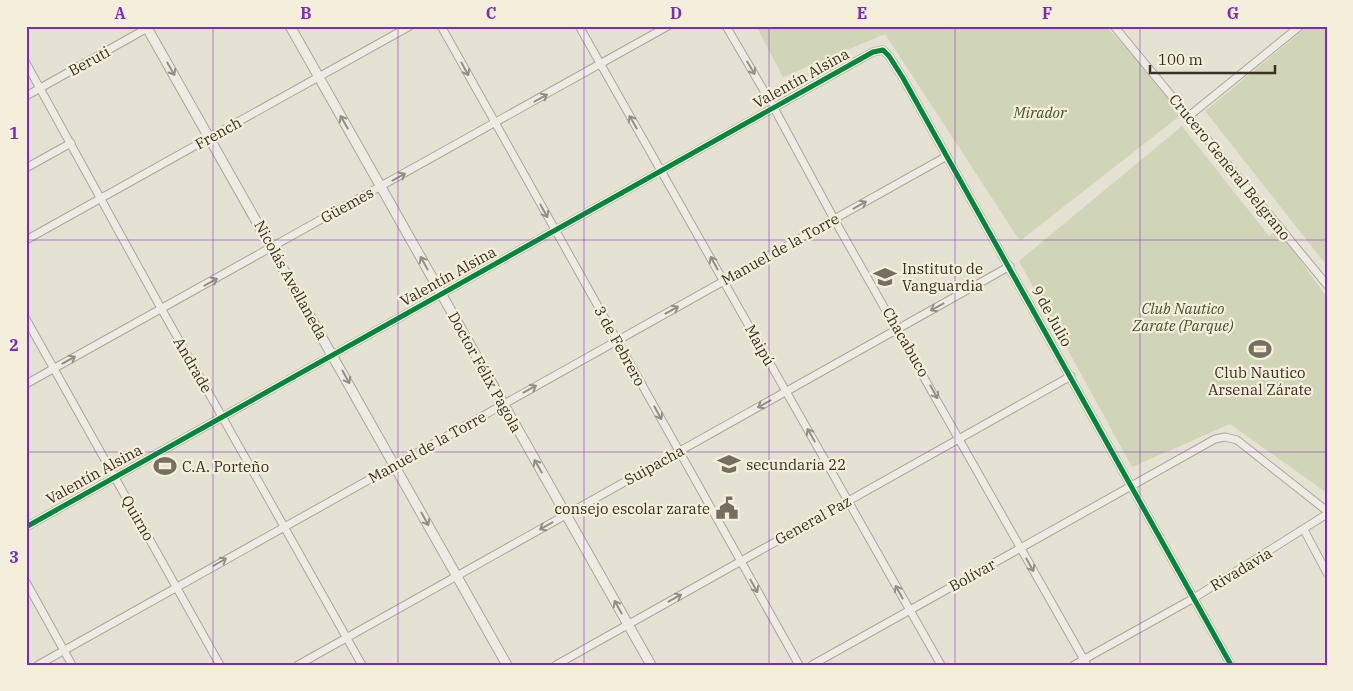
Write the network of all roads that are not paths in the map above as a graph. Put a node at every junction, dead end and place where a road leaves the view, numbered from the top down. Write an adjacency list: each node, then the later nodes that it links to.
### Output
1 (290, 26): 13 (street, Doctor Félix Pagola)
2 (410, 26): 13 (street, French)
3 (441, 26): 18 (street, 3 de Febrero, one-way to 18)
4 (579, 26): 12 (street, Maipú)
5 (668, 26): 12 (street, Güemes)
6 (726, 26): 16 (street, Chacabuco, one-way to 16)
7 (1114, 26): 17 (street, Crucero General Belgrano)
8 (1300, 26): 17 (street)
9 (148, 27): 14 (street, Beruti); 19 (street, Nicolás Avellaneda, one-way to 19)
10 (883, 50): 16 (street, Valentín Alsina); 21 (street, 9 de Julio)
11 (26, 63): 14 (street, Andrade)
12 (600, 64): 18 (street, Güemes, one-way to 12); 23 (street, Maipú, one-way to 12)
13 (318, 77): 19 (street, French); 24 (street, Doctor Félix Pagola, one-way to 13)
14 (40, 88): 15 (street, Beruti); 20 (street, Andrade)
15 (26, 96)
16 (774, 108): 23 (street, Valentín Alsina); 26 (street, Chacabuco)
17 (1189, 116): 32 (street, Crucero General Belgrano)
18 (495, 123): 24 (street, Güemes, one-way to 18); 27 (street, 3 de Febrero, one-way to 27)
19 (210, 138): 25 (street, French); 29 (street, Nicolás Avellaneda)
20 (71, 143): 22 (street); 25 (street, Andrade)
21 (947, 156): 26 (street, Manuel de la Torre, one-way to 21); 30 (street, 9 de Julio)
22 (26, 168)
23 (662, 171): 27 (street, Valentín Alsina); 31 (street, Maipú, one-way to 23)
24 (380, 187): 29 (street, Güemes); 33 (street, Doctor Félix Pagola, one-way to 24)
25 (101, 198): 28 (street, French); 34 (street, Andrade)
26 (834, 219): 31 (street, Manuel de la Torre); 36 (street, Chacabuco)
27 (555, 230): 33 (street, Valentín Alsina); 37 (street, 3 de Febrero)
28 (26, 240)
29 (272, 247): 34 (street, Güemes, one-way to 29); 38 (street, Nicolás Avellaneda)
30 (1010, 266): 36 (street, Suipacha, one-way to 36); 40 (street, 9 de Julio)
31 (723, 281): 37 (street, Manuel de la Torre, one-way to 31); 42 (street, Maipú)
32 (1327, 285)
33 (441, 294): 38 (street, Valentín Alsina); 43 (street, Doctor Félix Pagola)
34 (162, 310): 39 (street, Güemes, one-way to 34); 44 (street, Andrade)
35 (26, 319): 39 (street, Quirno)
36 (898, 329): 42 (street, Suipacha); 45 (street, Chacabuco, one-way to 45)
37 (617, 340): 43 (street, Manuel de la Torre, one-way to 37); 46 (street, 3 de Febrero, one-way to 46)
38 (333, 354): 44 (street, Valentín Alsina); 47 (street, Nicolás Avellaneda, one-way to 47)
39 (55, 368): 41 (street, Güemes); 48 (street, Quirno)
40 (1071, 376): 45 (street, General Paz); 49 (street, 9 de Julio)
41 (26, 384)
42 (786, 392): 46 (street, Suipacha, one-way to 46); 50 (street, Maipú, one-way to 42)
43 (503, 404): 47 (street, Manuel de la Torre); 52 (street, Doctor Félix Pagola, one-way to 43)
44 (222, 416): 48 (street, Valentín Alsina); 53 (street, Andrade)
45 (960, 438): 50 (street, General Paz); 56 (street, Chacabuco)
46 (679, 451): 52 (street, Suipacha); 57 (street, 3 de Febrero)
47 (395, 465): 53 (street, Manuel de la Torre); 59 (street, Nicolás Avellaneda, one-way to 59)
48 (114, 477): 54 (street, Valentín Alsina); 61 (street, Quirno)
49 (1132, 486): 51 (street, Bolívar); 56 (street, Bolívar); 62 (street, 9 de Julio)
50 (849, 501): 57 (street, General Paz); 63 (street, Maipú, one-way to 50)
51 (1327, 512): 55 (street, Rivadavia)
52 (566, 514): 59 (street, Suipacha, one-way to 59); 64 (street, Doctor Félix Pagola, one-way to 52)
53 (284, 526): 61 (street, Manuel de la Torre, one-way to 53); 65 (street, Andrade)
54 (26, 527)
55 (1304, 530): 58 (street); 62 (street, Rivadavia)
56 (1020, 548): 63 (street, Bolívar); 67 (street, Chacabuco, one-way to 67)
57 (741, 561): 64 (street, General Paz, one-way to 57); 76 (street, 3 de Febrero, one-way to 76)
58 (1327, 573)
59 (457, 575): 65 (street, Suipacha); 73 (street, Nicolás Avellaneda)
60 (26, 582): 66 (street)
61 (178, 586): 66 (street, Manuel de la Torre); 70 (street, Quirno)
62 (1194, 598): 67 (street, Rivadavia); 80 (street, 9 de Julio)
63 (910, 610): 77 (street, Bolívar); 78 (street, Maipú)
64 (628, 624): 74 (street, General Paz); 75 (street, Doctor Félix Pagola)
65 (347, 637): 71 (street, Suipacha); 72 (street, Andrade)
66 (64, 650): 68 (street, Manuel de la Torre); 69 (street)
67 (1086, 662): 79 (street, Rivadavia)
68 (38, 665)
69 (72, 665)
70 (220, 665)
71 (298, 665)
72 (362, 665)
73 (507, 665)
74 (556, 665)
75 (651, 665)
76 (799, 665)
77 (812, 665)
78 (941, 665)
79 (1074, 665)
80 (1232, 665)

